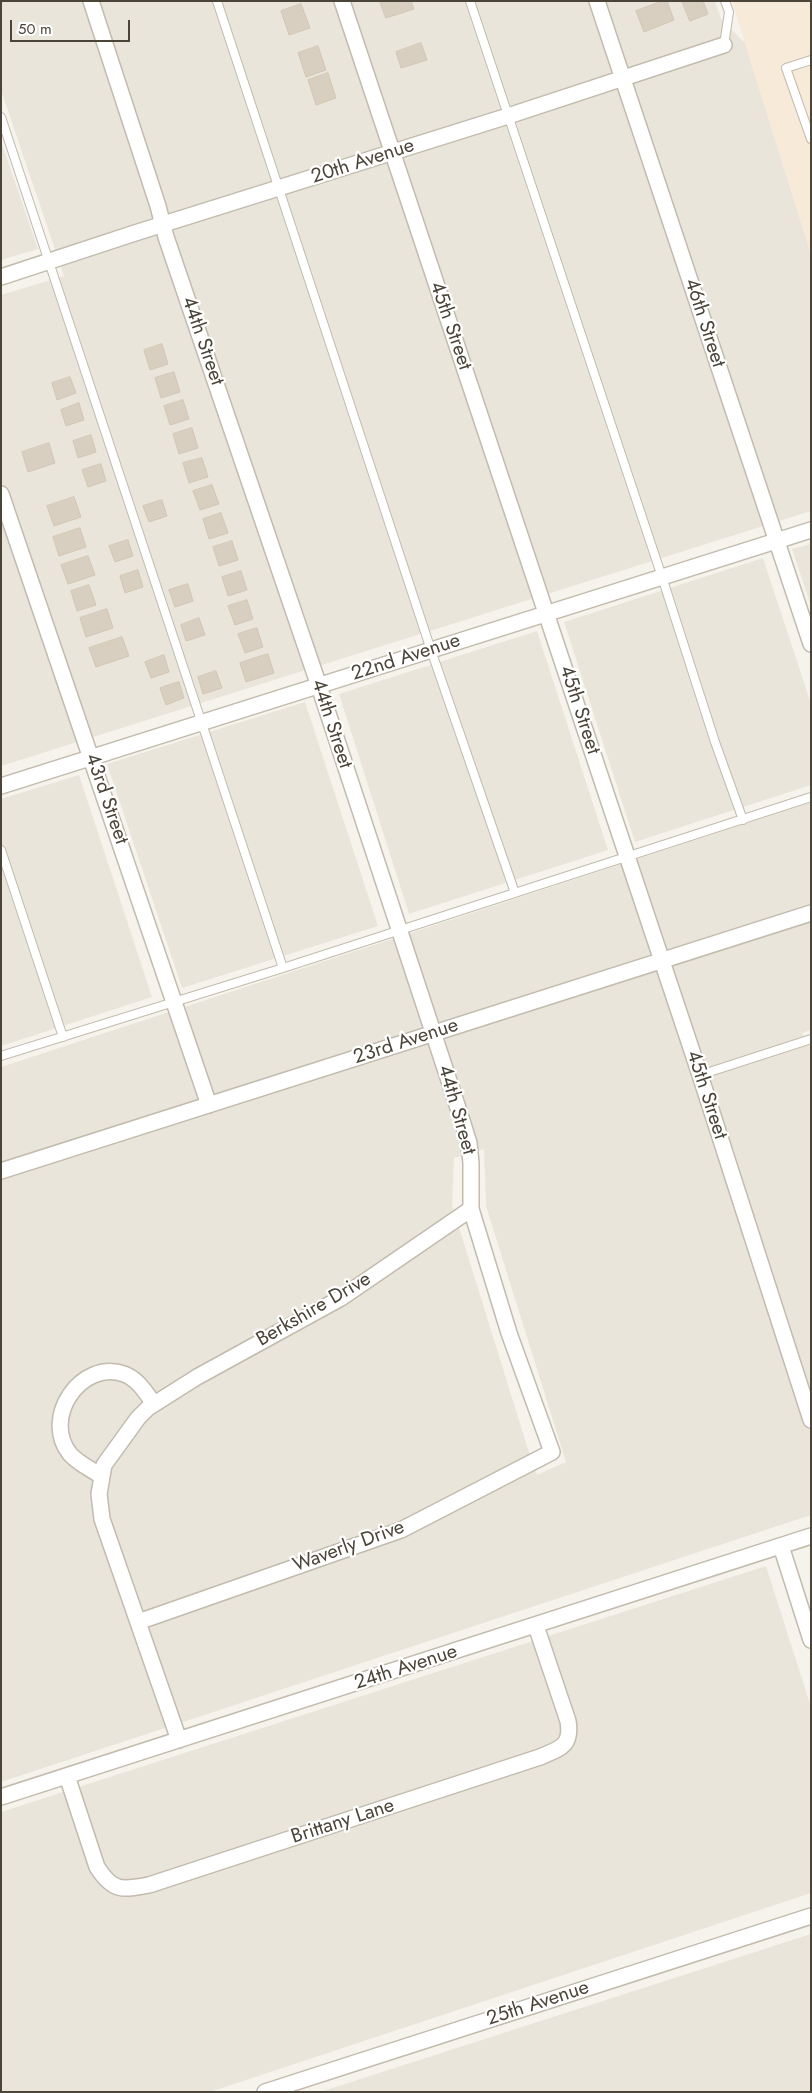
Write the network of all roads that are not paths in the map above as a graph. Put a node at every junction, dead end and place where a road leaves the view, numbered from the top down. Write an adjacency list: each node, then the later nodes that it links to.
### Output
1 (90, 1): 15 (street, 44th Street)
2 (217, 1): 14 (lane)
3 (342, 1): 13 (street, 45th Street)
4 (470, 1): 10 (lane)
5 (597, 1): 9 (street, 46th Street)
6 (725, 1): 7 (lane)
7 (724, 45): 9 (street, 20th Avenue)
8 (811, 60): 12 (lane)
9 (622, 78): 10 (street, 20th Avenue); 20 (street, 46th Street)
10 (508, 116): 13 (street, 20th Avenue); 21 (lane)
11 (1, 117): 16 (lane)
12 (811, 139)
13 (392, 153): 14 (street, 20th Avenue); 22 (street, 45th Street)
14 (279, 189): 15 (street, 20th Avenue); 24 (lane)
15 (163, 224): 16 (street, 20th Avenue); 25 (street, 44th Street)
16 (49, 262): 17 (street, 20th Avenue); 26 (lane)
17 (1, 277)
18 (1, 494): 27 (street, 43rd Street)
19 (811, 530): 20 (street, 22nd Avenue)
20 (776, 541): 21 (street, 22nd Avenue); 23 (street, 46th Street)
21 (662, 576): 22 (street, 22nd Avenue); 30 (lane)
22 (546, 613): 24 (street, 22nd Avenue); 32 (street, 45th Street)
23 (811, 644)
24 (431, 650): 25 (street, 22nd Avenue); 33 (lane)
25 (319, 686): 26 (street, 22nd Avenue); 35 (street, 44th Street)
26 (203, 723): 27 (street, 22nd Avenue); 37 (lane)
27 (92, 757): 28 (street, 22nd Avenue); 38 (street, 43rd Street)
28 (1, 786)
29 (811, 797): 30 (lane)
30 (743, 820): 32 (lane)
31 (1, 850): 40 (lane)
32 (627, 856): 33 (lane); 36 (street, 45th Street)
33 (514, 893): 35 (lane)
34 (811, 913): 36 (street, 23rd Avenue)
35 (399, 930): 37 (lane); 39 (street, 44th Street)
36 (661, 960): 39 (street, 23rd Avenue); 43 (street, 45th Street)
37 (283, 968): 38 (lane)
38 (175, 1002): 40 (lane); 44 (street, 43rd Street)
39 (433, 1034): 44 (street, 23rd Avenue); 46 (street, 44th Street)
40 (64, 1037): 42 (lane)
41 (811, 1039): 43 (lane)
42 (1, 1056)
43 (700, 1075): 48 (street, 45th Street)
44 (209, 1105): 45 (street, 23rd Avenue)
45 (1, 1171)
46 (471, 1209): 47 (street, Berkshire Drive); 49 (street, 44th Street)
47 (154, 1404): 50 (street, Berkshire Drive); 50 (street)
48 (811, 1420)
49 (552, 1452): 53 (street, Waverly Drive)
50 (102, 1476): 53 (street, Berkshire Drive)
51 (811, 1536): 52 (street, 24th Avenue)
52 (781, 1546): 54 (street, 24th Avenue); 55 (street)
53 (138, 1622): 56 (street, Berkshire Drive)
54 (536, 1626): 56 (street, 24th Avenue); 57 (street, Brittany Lane)
55 (811, 1640)
56 (179, 1740): 57 (street, 24th Avenue)
57 (68, 1776): 58 (street, 24th Avenue)
58 (1, 1797)
59 (811, 1916): 60 (street, 25th Avenue)
60 (266, 2092)

